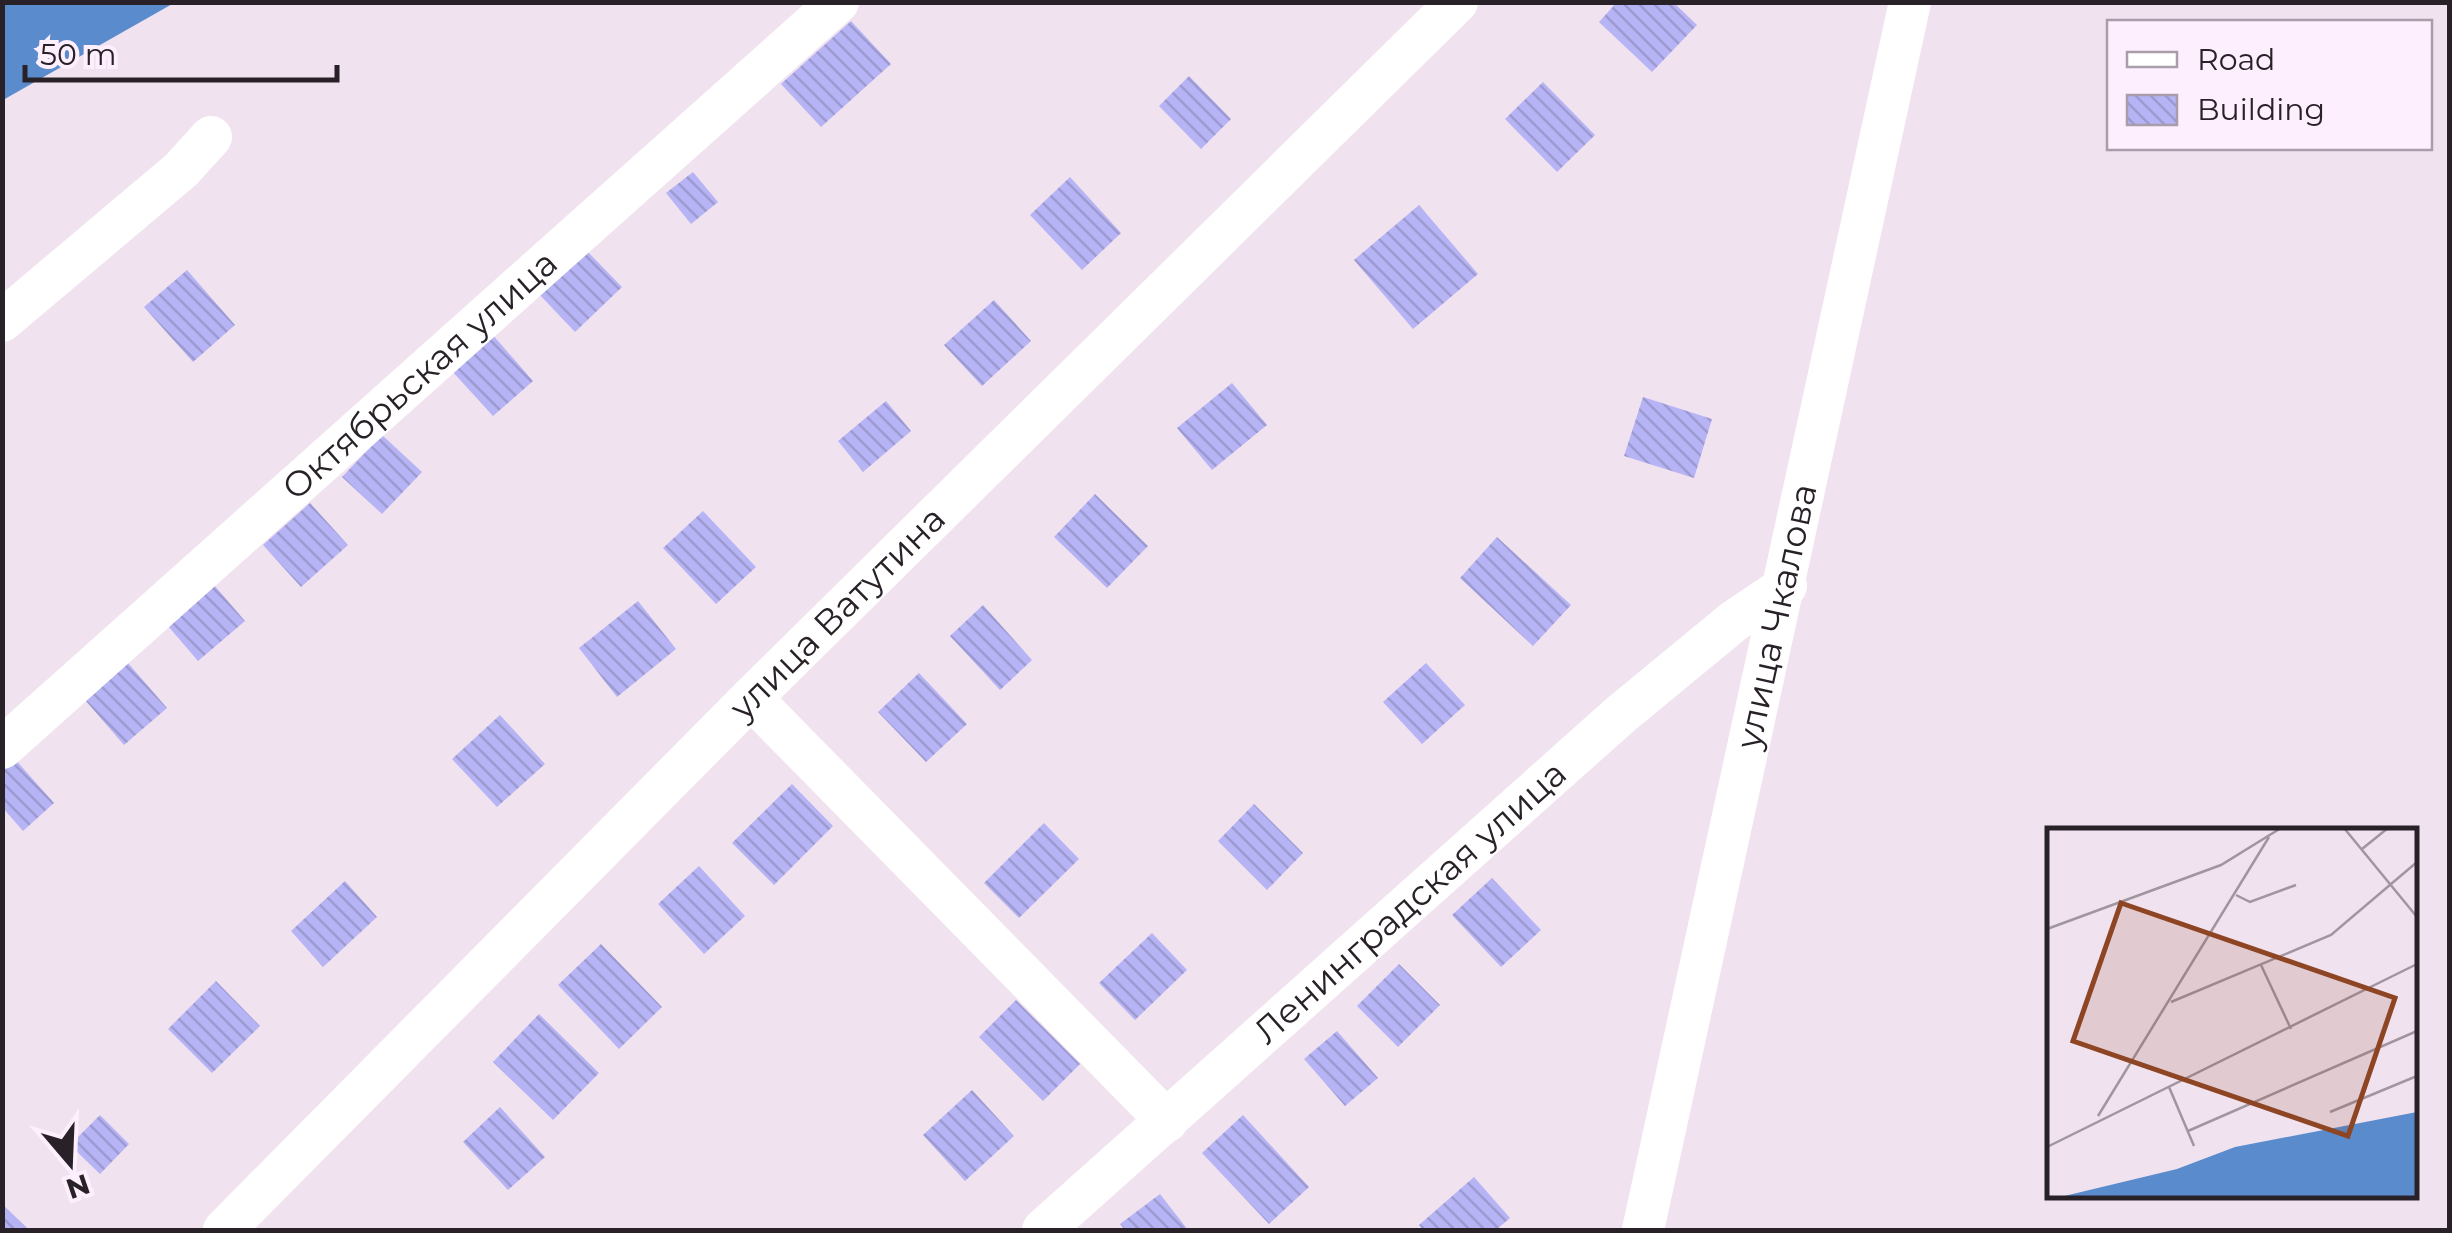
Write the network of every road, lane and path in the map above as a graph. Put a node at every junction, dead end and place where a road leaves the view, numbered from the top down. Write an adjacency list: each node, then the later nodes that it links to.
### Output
1 (838, 2): 8 (street, Октябрьская улица)
2 (1457, 2): 7 (street, улица Ватутина)
3 (1910, 2): 6 (street, улица Чкалова)
4 (211, 137): 5 (street)
5 (2, 321)
6 (1786, 586): 9 (street, Ленинградская улица); 12 (street, улица Чкалова)
7 (751, 698): 9 (street); 10 (street, улица Ватутина)
8 (2, 748)
9 (1167, 1122): 11 (street, Ленинградская улица)
10 (224, 1230)
11 (1042, 1230)
12 (1643, 1230)

